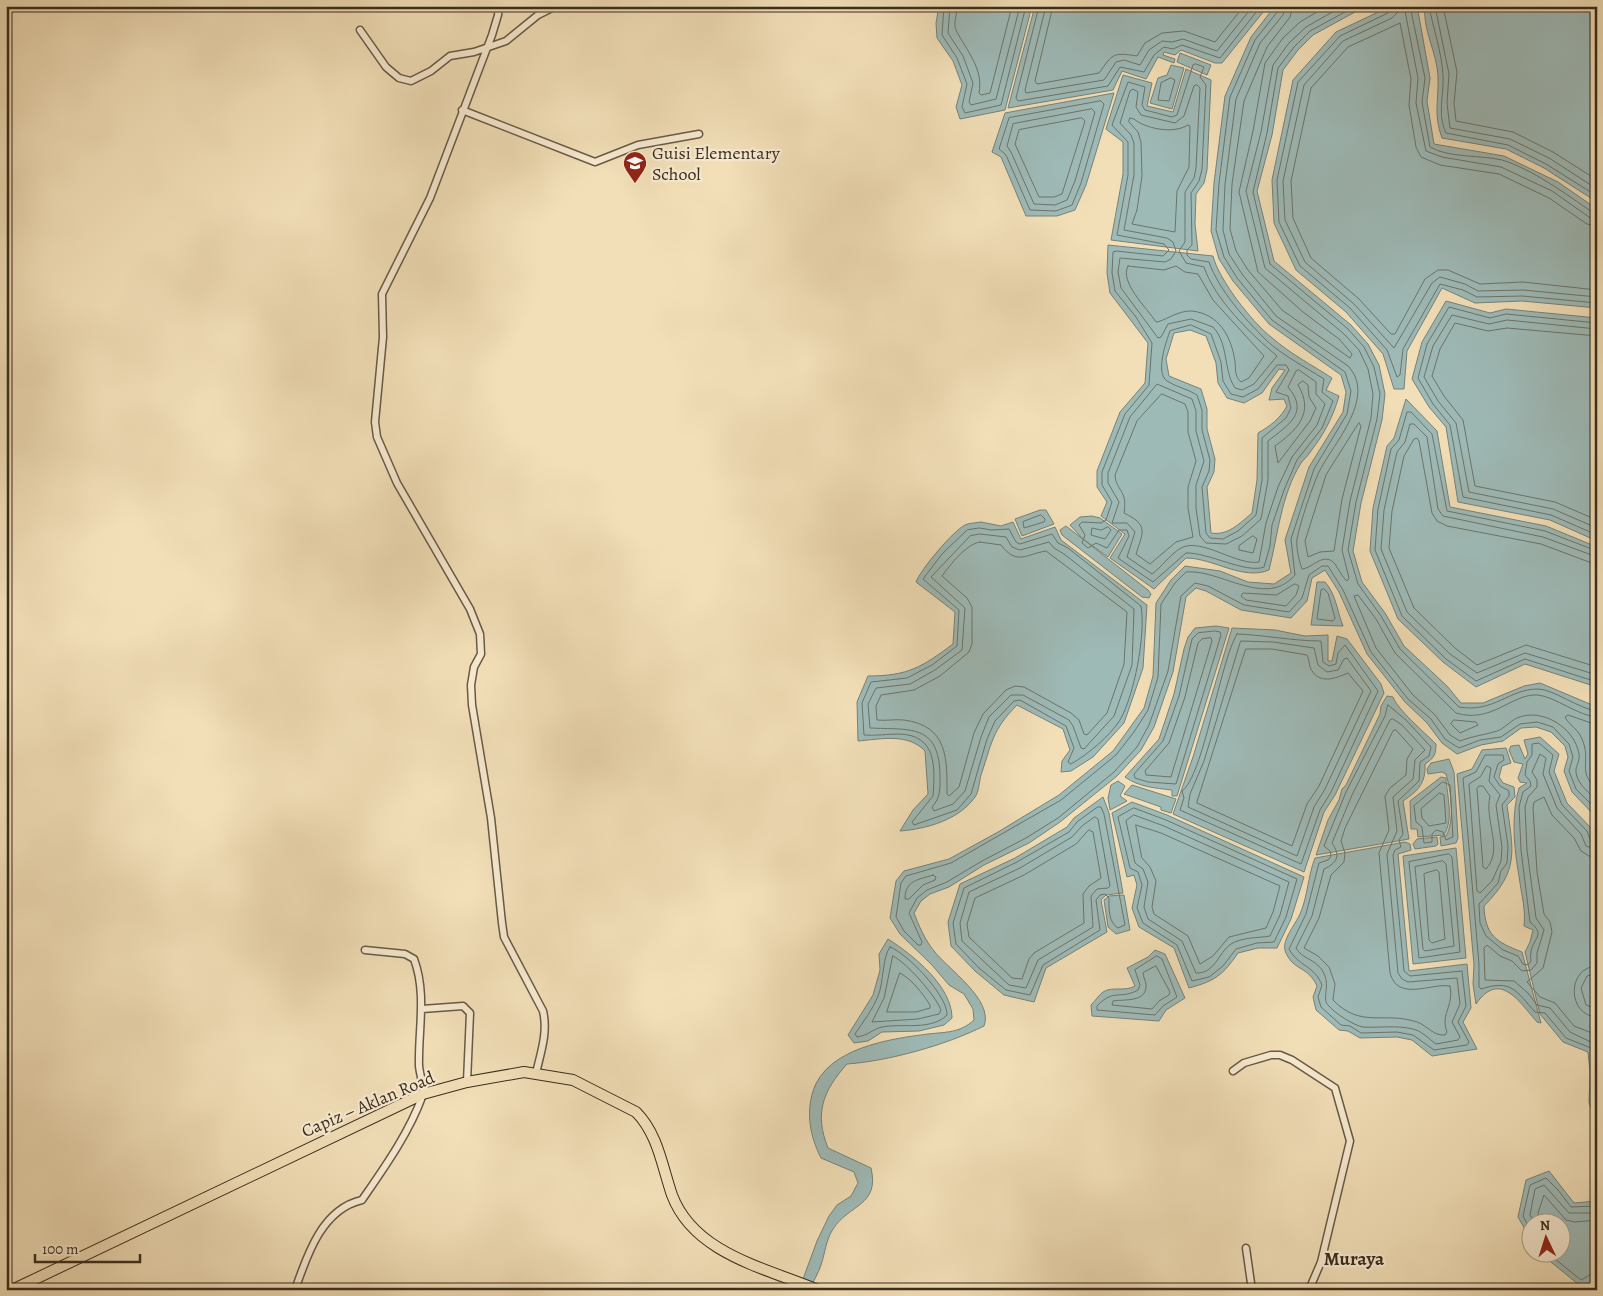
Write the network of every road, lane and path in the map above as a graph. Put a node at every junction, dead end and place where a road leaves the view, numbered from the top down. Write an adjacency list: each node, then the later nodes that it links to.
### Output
1 (499, 6): 4 (street)
2 (556, 6): 4 (street)
3 (360, 30): 4 (street)
4 (487, 48): 5 (street)
5 (462, 110): 6 (street); 10 (street)
6 (699, 134)
7 (365, 950): 8 (street)
8 (422, 1009): 11 (street); 12 (street)
9 (1233, 1071): 19 (street)
10 (536, 1073): 11 (main road, Capiz – Aklan Road); 14 (main road, Capiz – Aklan Road)
11 (467, 1082): 12 (main road, Capiz – Aklan Road)
12 (423, 1094): 15 (main road, Capiz – Aklan Road); 16 (street)
13 (1246, 1248): 17 (street)
14 (815, 1288)
15 (12, 1290)
16 (295, 1290)
17 (1252, 1290): 18 (main road)
18 (1276, 1290)
19 (1309, 1290)

